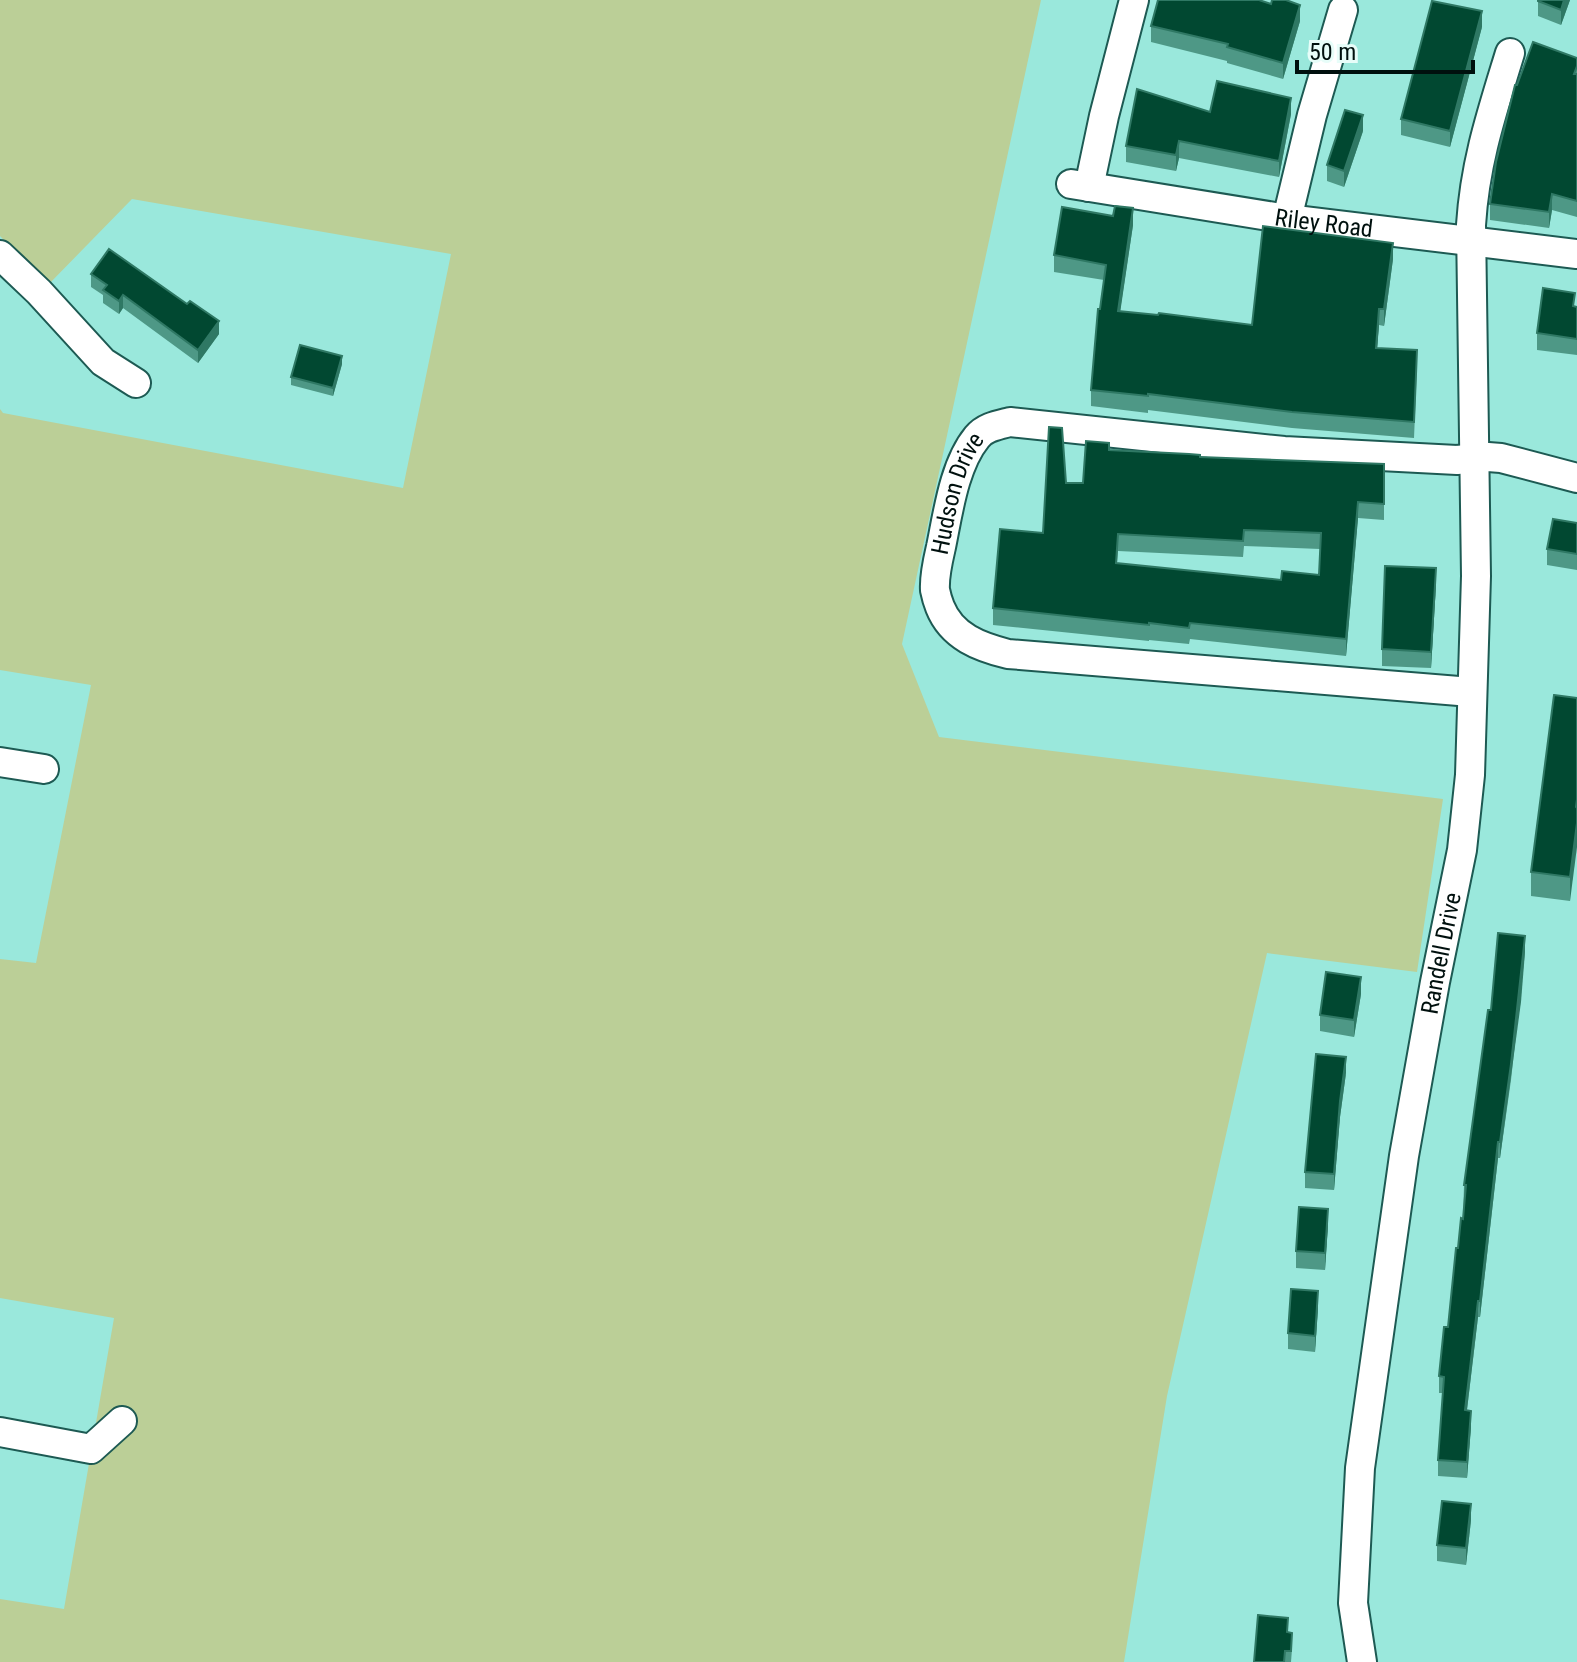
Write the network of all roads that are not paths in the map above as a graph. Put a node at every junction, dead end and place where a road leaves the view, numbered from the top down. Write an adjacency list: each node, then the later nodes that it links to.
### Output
1 (1134, 0): 4 (street, Riley Road)
2 (1343, 10): 4 (street)
3 (1510, 53): 5 (street, Randell Drive)
4 (1287, 219): 5 (street, Riley Road)
5 (1471, 240): 6 (street, Riley Road); 9 (street, Randell Drive)
6 (1577, 254)
7 (0, 255): 8 (street)
8 (136, 383)
9 (1476, 458): 10 (street, Hudson Drive); 11 (street, Randell Drive); 11 (street, Hudson Drive)
10 (1577, 478)
11 (1471, 692): 16 (street, Randell Drive)
12 (0, 762): 13 (street)
13 (44, 769)
14 (122, 1421): 15 (street)
15 (0, 1432)
16 (1362, 1662)

